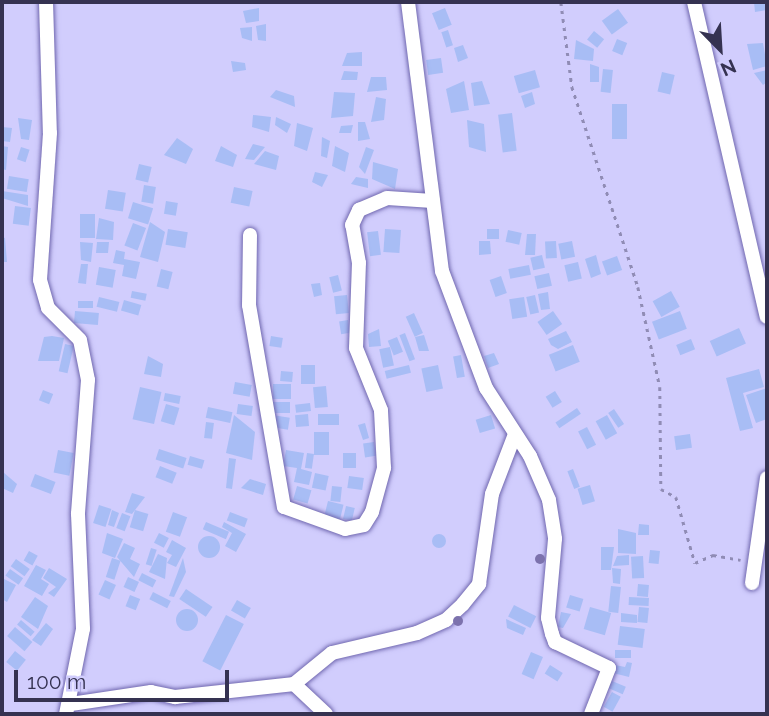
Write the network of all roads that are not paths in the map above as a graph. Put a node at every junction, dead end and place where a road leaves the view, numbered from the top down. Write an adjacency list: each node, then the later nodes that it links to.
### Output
1 (46, 2): 11 (street)
2 (408, 2): 4 (street)
3 (694, 2): 6 (street)
4 (433, 201): 5 (street); 7 (street)
5 (250, 235)
6 (767, 317)
7 (515, 434): 10 (street); 13 (street)
8 (767, 478): 9 (street)
9 (752, 583)
10 (295, 684): 11 (street); 12 (street)
11 (68, 709)
12 (326, 714)
13 (591, 714)

